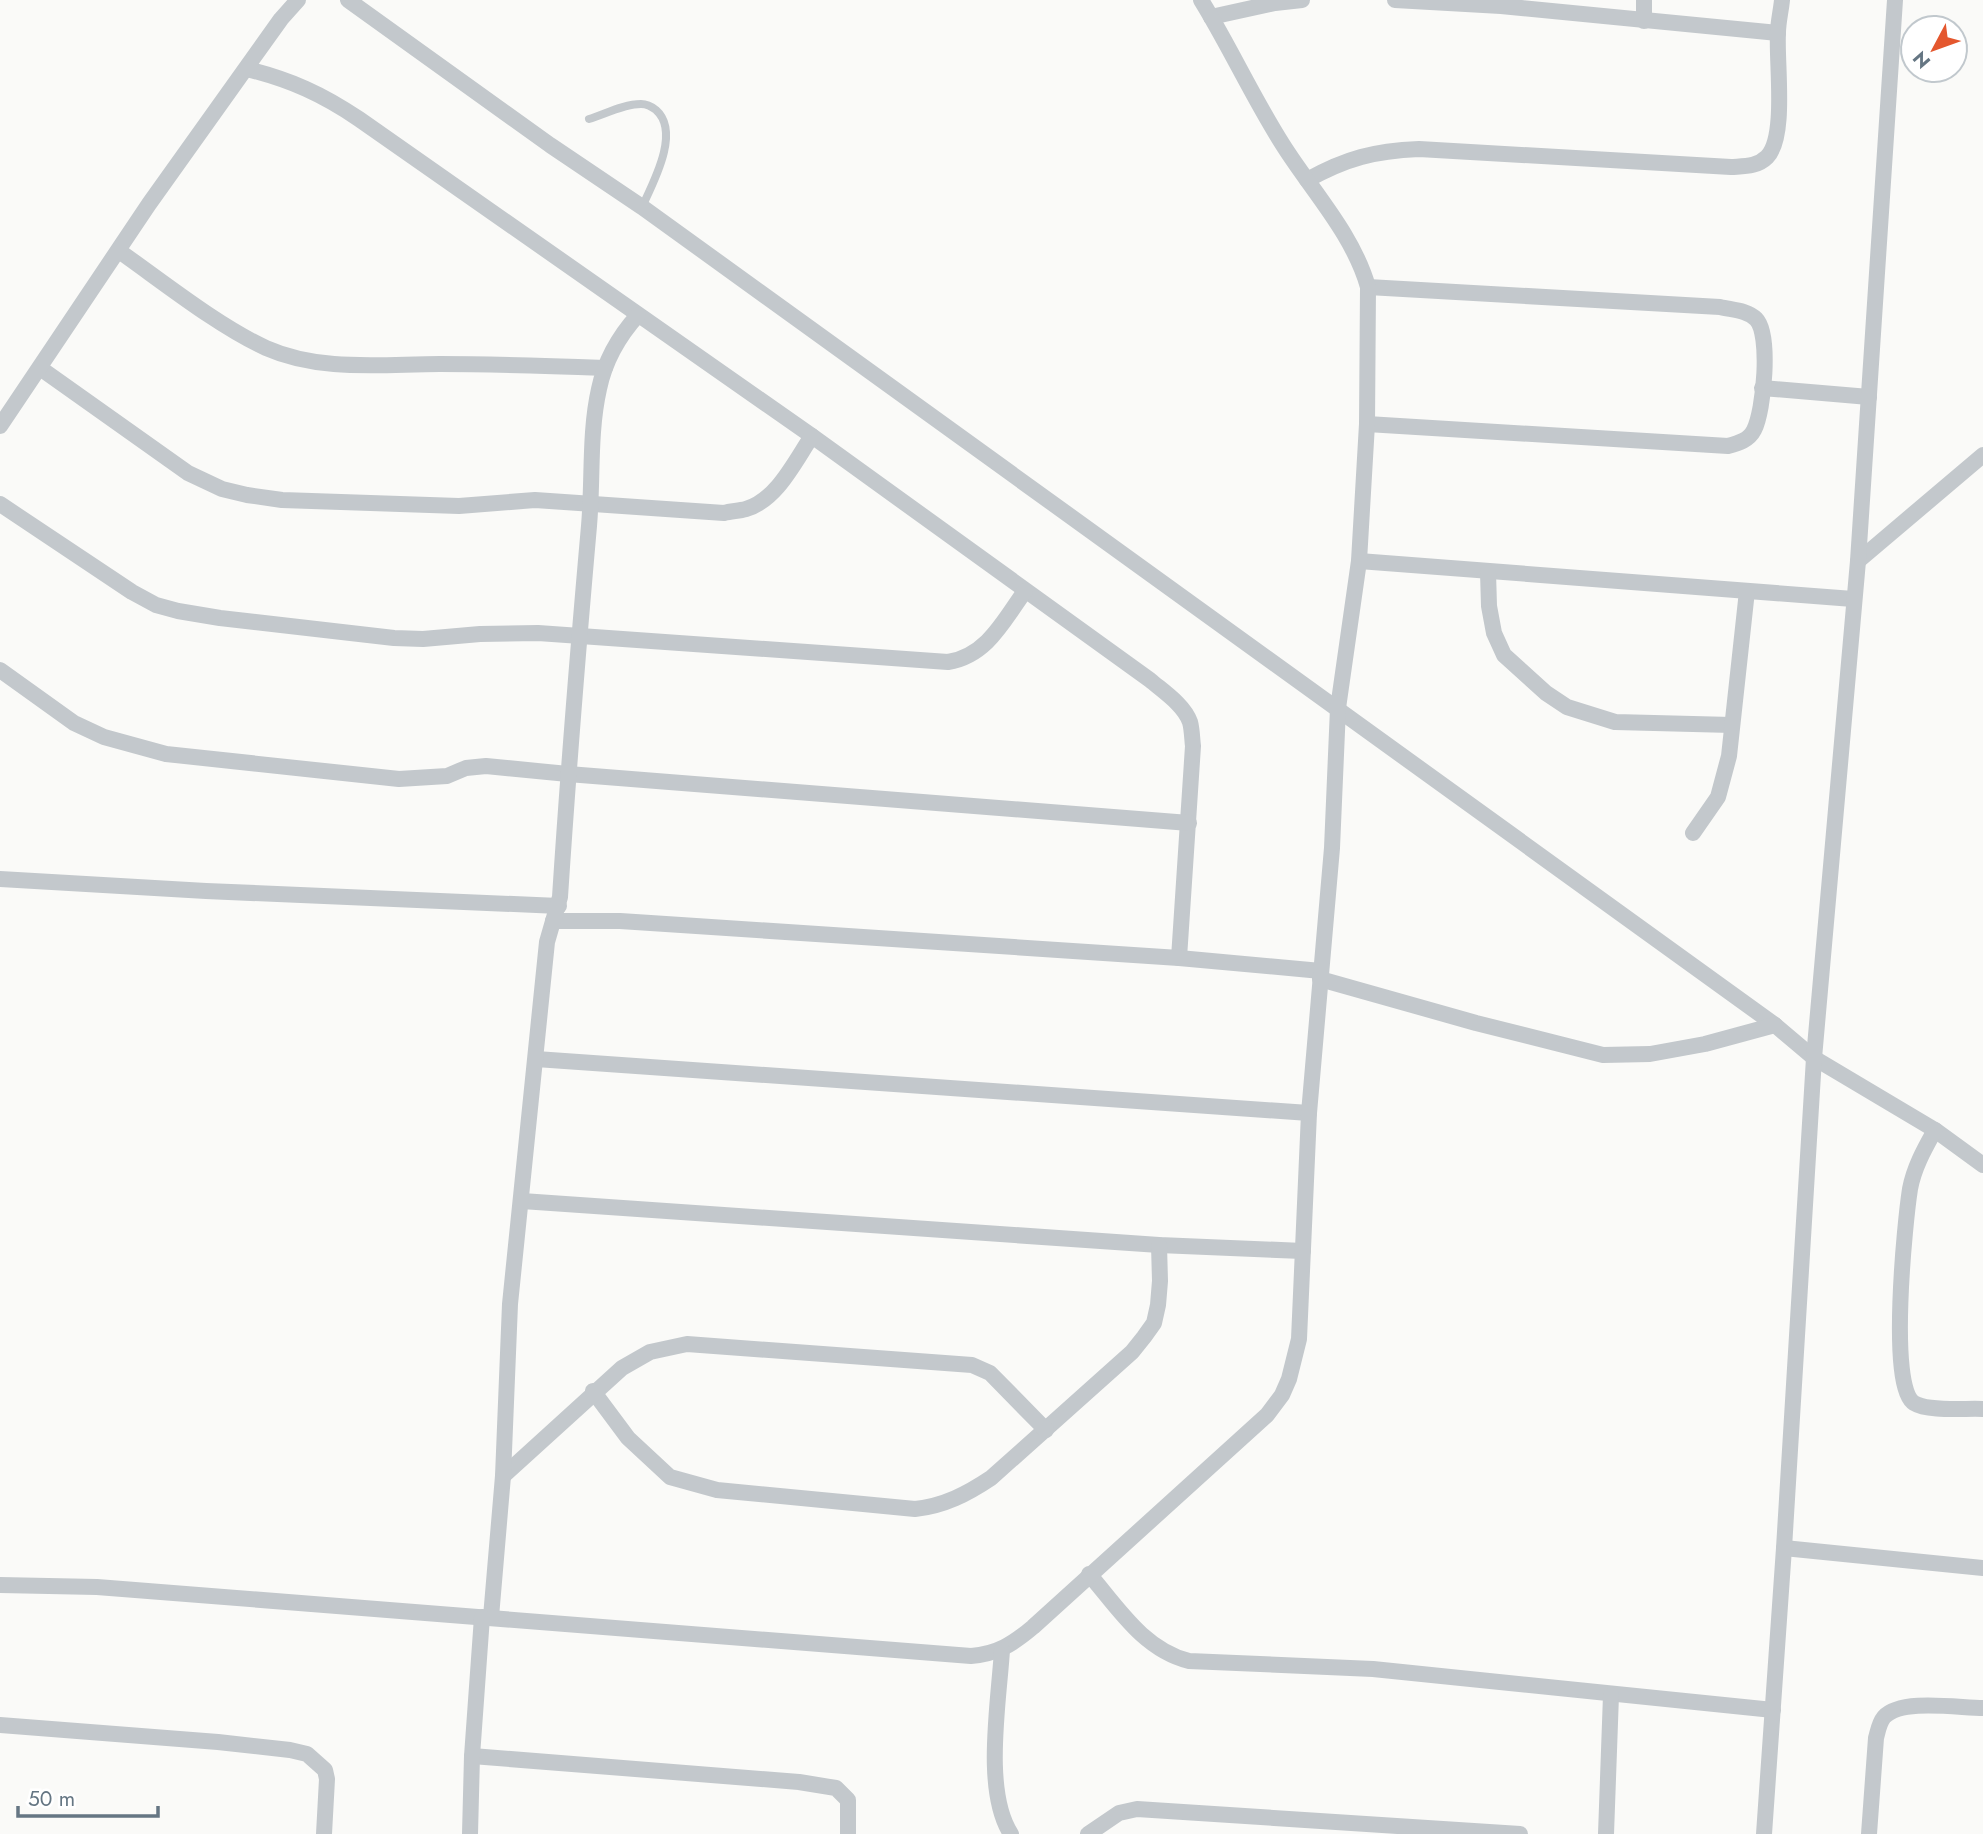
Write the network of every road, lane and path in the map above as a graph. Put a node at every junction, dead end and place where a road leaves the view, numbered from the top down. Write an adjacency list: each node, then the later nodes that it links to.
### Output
1 (298, 0): 13 (street)
2 (348, 0): 16 (street)
3 (1201, 0): 10 (street)
4 (1302, 0): 10 (street)
5 (1395, 0): 9 (street)
6 (1644, 0): 11 (street)
7 (1782, 0): 12 (street)
8 (1895, 0): 23 (street)
9 (1501, 3): 11 (street)
10 (1212, 17): 15 (street)
11 (1644, 21): 12 (street)
12 (1778, 33): 15 (street)
13 (247, 69): 17 (street); 19 (street)
14 (589, 120): 16 (lane)
15 (1307, 180): 18 (street)
16 (642, 207): 38 (street)
17 (119, 251): 20 (street); 21 (street)
18 (1368, 287): 22 (street); 24 (street)
19 (638, 315): 21 (street); 26 (street)
20 (40, 368): 25 (street); 29 (street)
21 (605, 368): 29 (street)
22 (1762, 388): 23 (street); 24 (street)
23 (1869, 397): 31 (street)
24 (1367, 424): 30 (street)
25 (0, 426)
26 (812, 436): 29 (street); 33 (street)
27 (1983, 455): 31 (street)
28 (0, 503): 36 (street)
29 (591, 503): 36 (street)
30 (1359, 561): 32 (street); 38 (street)
31 (1858, 561): 35 (street)
32 (1488, 572): 34 (street); 39 (street)
33 (1025, 591): 36 (street); 41 (street)
34 (1747, 592): 35 (street); 39 (street)
35 (1853, 599): 48 (street)
36 (579, 637): 40 (street)
37 (0, 670): 40 (street)
38 (1338, 708): 46 (street); 47 (street)
39 (1732, 724): 42 (street)
40 (568, 774): 41 (street); 44 (street)
41 (1189, 823): 45 (street)
42 (1693, 833)
43 (0, 879): 44 (street)
44 (556, 914): 45 (street); 49 (street)
45 (1179, 958): 46 (street)
46 (1321, 975): 47 (street); 50 (street)
47 (1775, 1026): 48 (street)
48 (1814, 1058): 51 (street); 60 (street)
49 (536, 1059): 50 (street); 53 (street)
50 (1309, 1113): 55 (street)
51 (1935, 1130): 52 (street); 57 (street)
52 (1983, 1165)
53 (522, 1201): 54 (street); 59 (street)
54 (1159, 1245): 55 (street); 58 (street)
55 (1303, 1251): 62 (street)
56 (593, 1391): 58 (street); 58 (street); 59 (street)
57 (1983, 1409)
58 (1046, 1430)
59 (503, 1476): 64 (street)
60 (1784, 1548): 61 (street); 68 (street)
61 (1983, 1568)
62 (1089, 1574): 65 (street); 66 (street)
63 (0, 1585): 64 (street)
64 (486, 1617): 65 (street); 70 (street)
65 (1002, 1650): 74 (street)
66 (1611, 1695): 68 (street); 77 (street)
67 (1983, 1708): 79 (street)
68 (1773, 1710): 78 (street)
69 (0, 1726): 71 (street)
70 (472, 1756): 72 (street); 73 (street)
71 (324, 1834)
72 (470, 1834)
73 (848, 1834)
74 (1011, 1834)
75 (1088, 1834): 76 (street)
76 (1520, 1834)
77 (1606, 1834)
78 (1764, 1834)
79 (1869, 1834)

